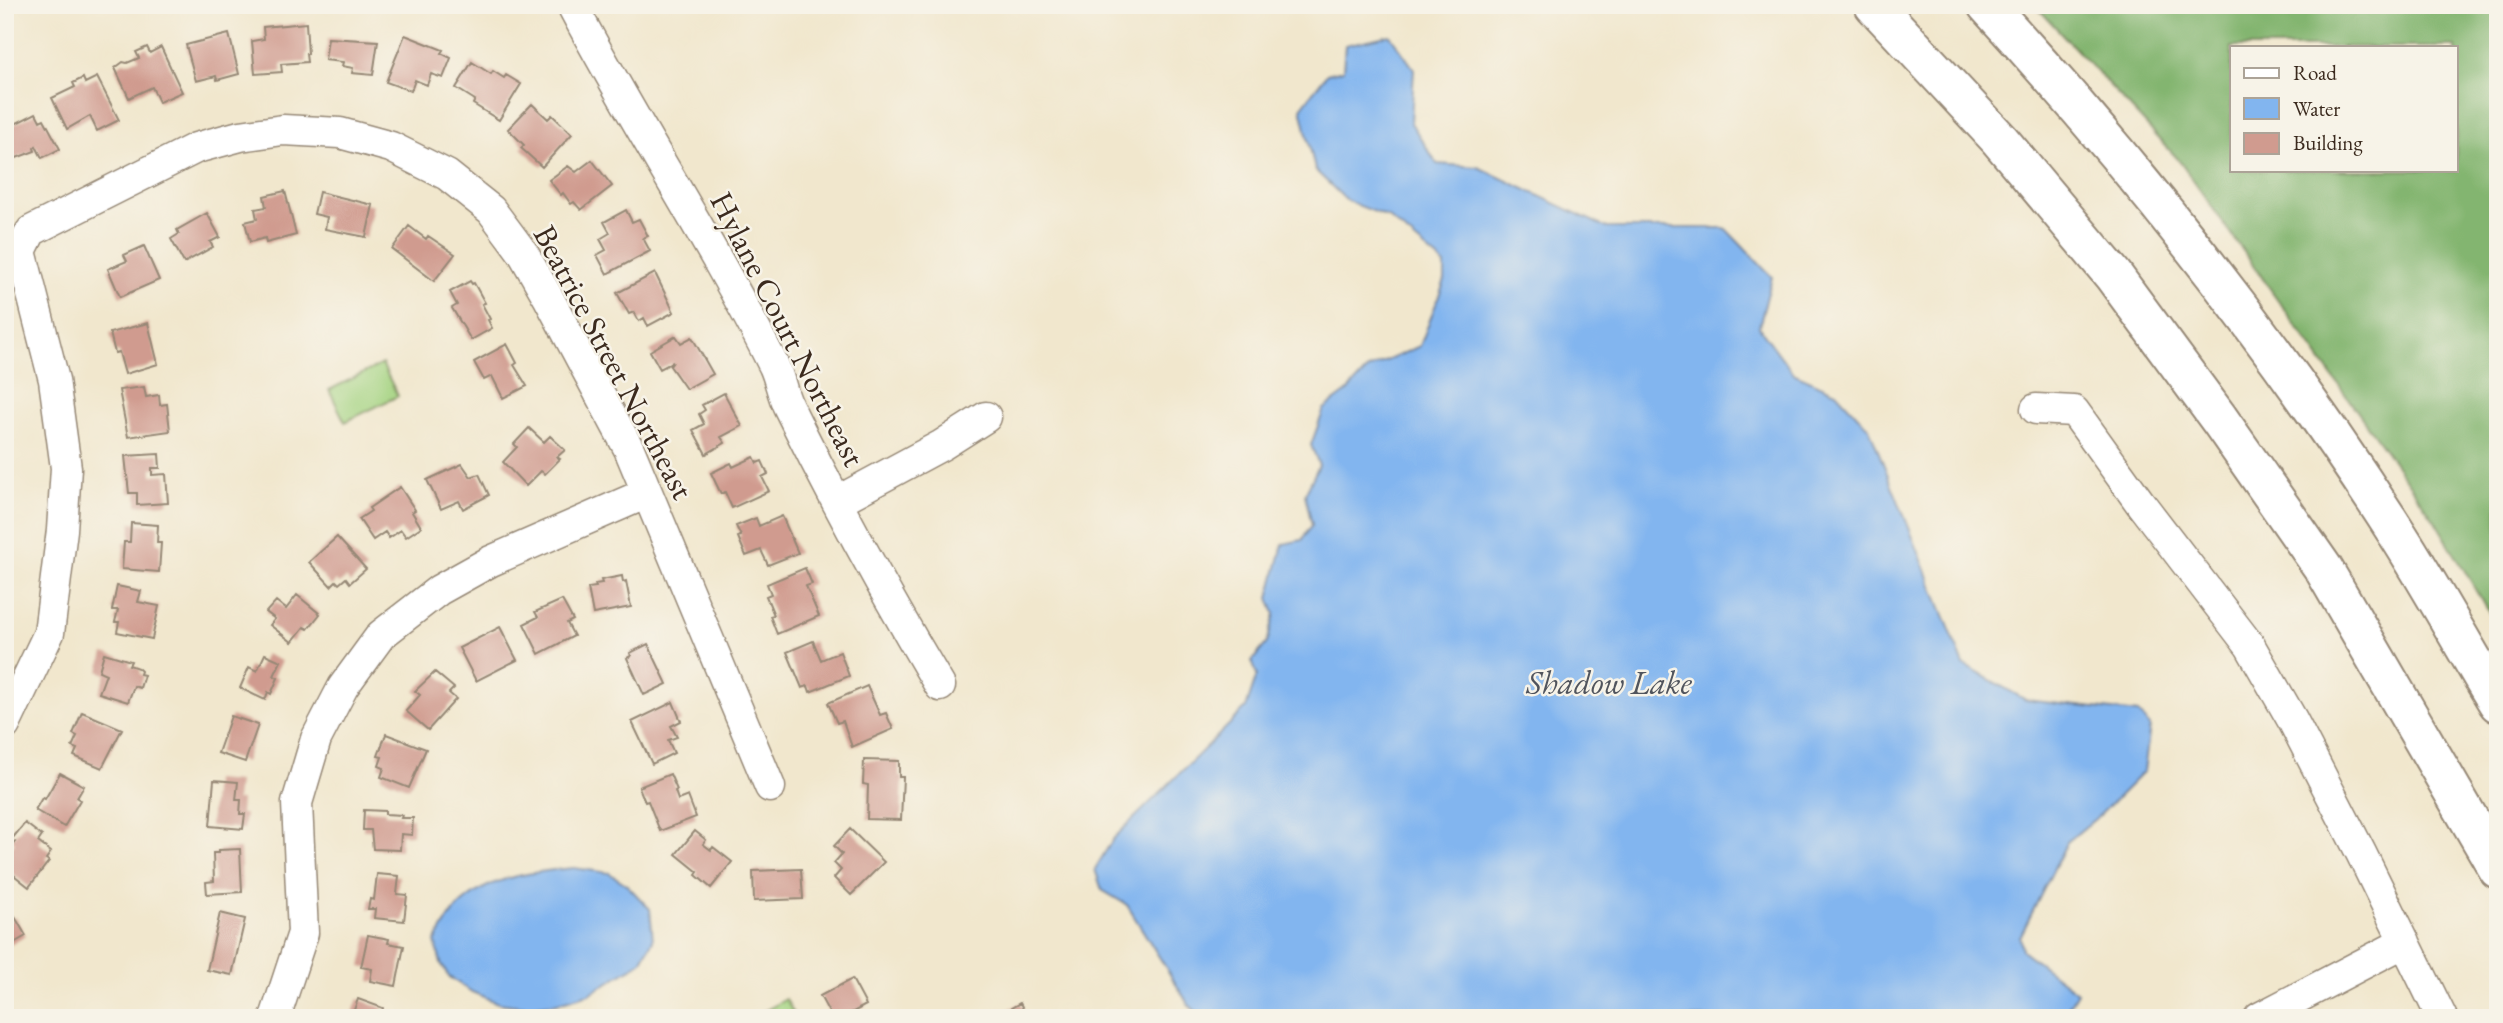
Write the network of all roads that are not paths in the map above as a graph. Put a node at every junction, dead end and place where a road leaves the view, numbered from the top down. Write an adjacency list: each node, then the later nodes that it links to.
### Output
1 (572, 5): 7 (street, Hylane Court Northeast)
2 (1874, 5): 12 (highway)
3 (1987, 5): 9 (highway)
4 (2036, 409): 13 (street)
5 (986, 418): 7 (street)
6 (648, 493): 10 (street, Beatrice Street Northeast); 11 (street, Beatrice Street Northeast); 14 (street)
7 (838, 501): 8 (street, Hylane Court Northeast)
8 (940, 686)
9 (2498, 703)
10 (5, 726)
11 (771, 788)
12 (2498, 869)
13 (2405, 942): 15 (street); 16 (street)
14 (275, 1018)
15 (2259, 1018)
16 (2442, 1018)

